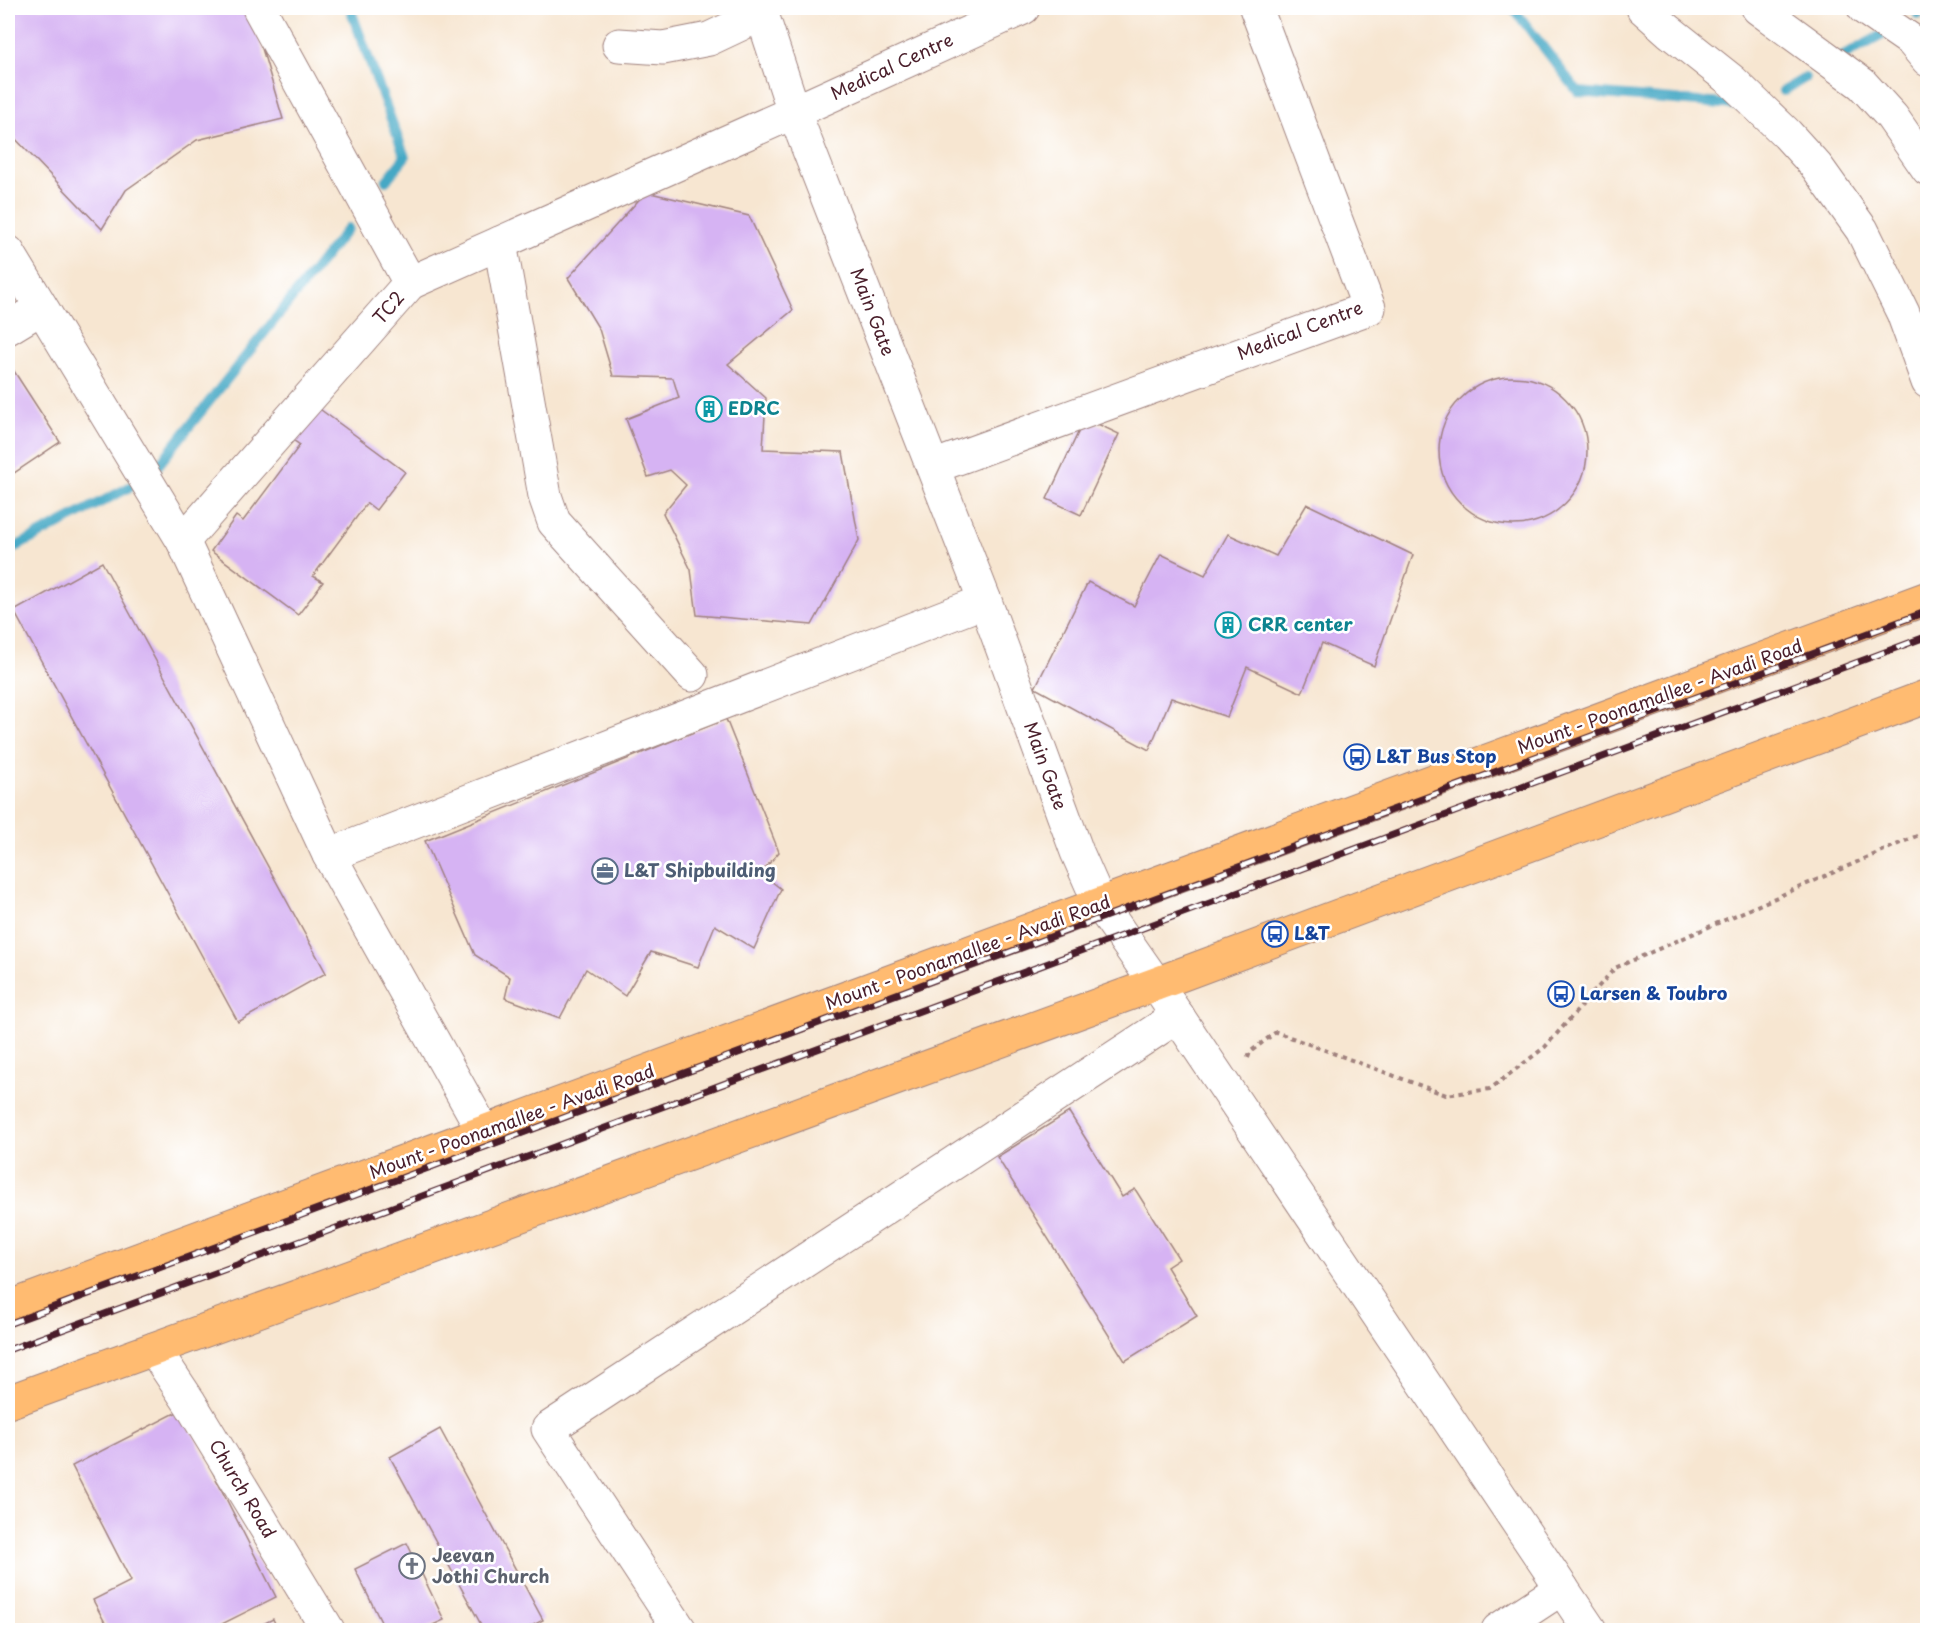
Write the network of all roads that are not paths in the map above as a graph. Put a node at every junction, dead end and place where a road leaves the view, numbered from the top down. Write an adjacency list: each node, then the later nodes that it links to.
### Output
1 (259, 8): 14 (lane, TC2)
2 (1023, 8): 10 (lane, Medical Centre)
3 (1256, 8): 18 (lane, Medical Centre)
4 (1643, 8): 17 (lane)
5 (1758, 8): 11 (lane)
6 (1864, 8): 9 (lane)
7 (761, 11): 8 (lane); 10 (lane, Main Gate)
8 (619, 45)
9 (1928, 60)
10 (794, 112): 12 (lane); 18 (lane, Main Gate)
11 (1928, 170)
12 (500, 243): 14 (lane); 22 (lane)
13 (8, 252): 15 (lane)
14 (410, 284): 19 (lane, TC2)
15 (41, 308): 16 (lane); 19 (lane)
16 (8, 328)
17 (1928, 382)
18 (933, 467): 21 (lane, Main Gate)
19 (183, 542): 24 (lane)
20 (1928, 598): 25 (main road, Mount - Poonamallee - Avadi Road)
21 (985, 601): 24 (lane); 25 (lane, Main Gate)
22 (692, 675)
23 (1928, 696): 26 (main road)
24 (329, 855): 28 (lane)
25 (1100, 904): 26 (lane, Main Gate); 28 (main road, Mount - Poonamallee - Avadi Road)
26 (1156, 984): 27 (lane, Main Gate); 30 (main road)
27 (1178, 1016): 32 (lane, Main Gate); 34 (lane)
28 (484, 1132): 29 (main road, Mount - Poonamallee - Avadi Road)
29 (8, 1308)
30 (154, 1349): 31 (main road); 33 (lane, Church Road)
31 (8, 1402)
32 (1562, 1588): 35 (lane); 36 (lane, Main Gate)
33 (328, 1630)
34 (680, 1630)
35 (1498, 1630)
36 (1590, 1630)

